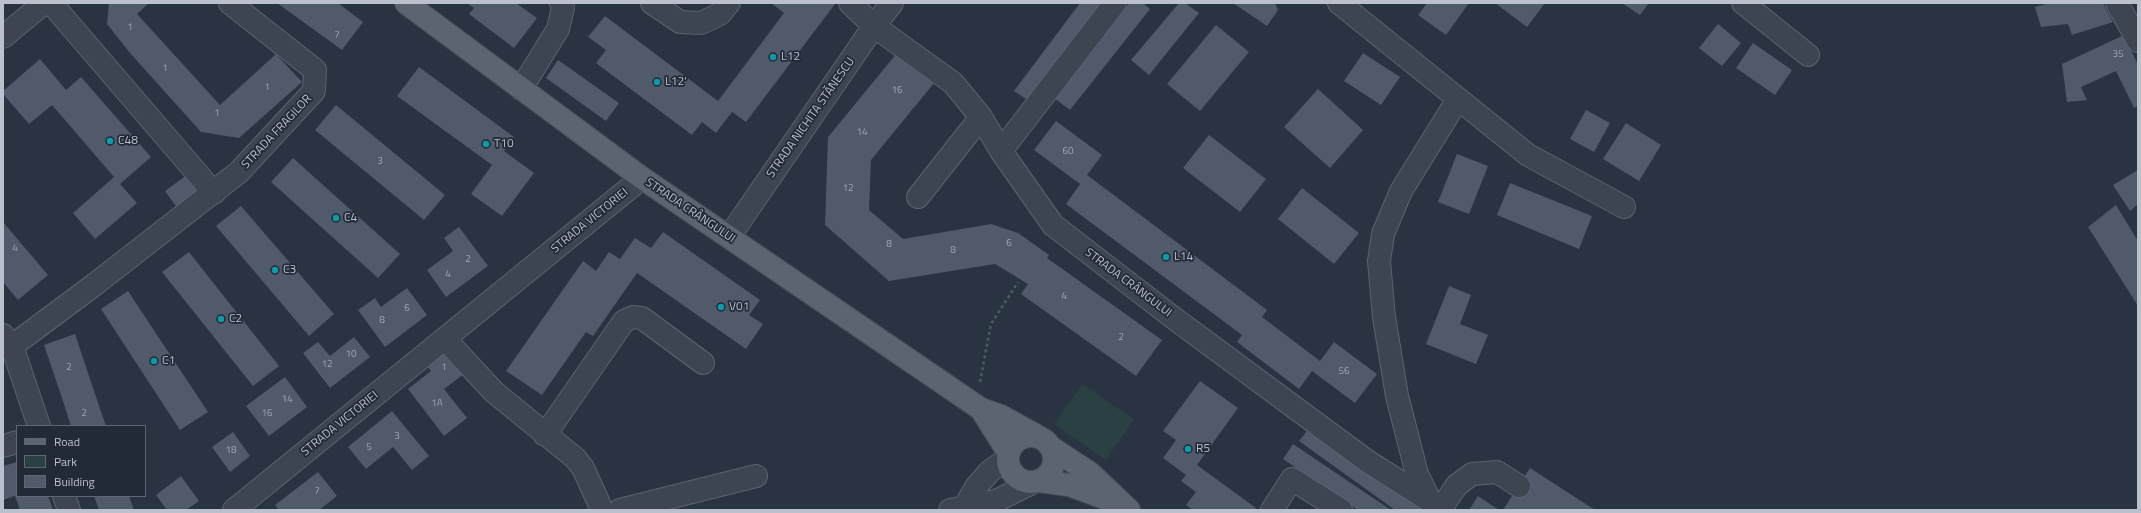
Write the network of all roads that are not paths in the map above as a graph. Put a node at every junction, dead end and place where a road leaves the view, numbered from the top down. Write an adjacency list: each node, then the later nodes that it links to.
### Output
1 (44, 3): 15 (street)
2 (51, 3): 23 (street)
3 (230, 3): 23 (street, STRADA FRAGILOR)
4 (406, 3): 18 (main road, STRADA CRÂNGULUI)
5 (561, 3): 18 (street)
6 (652, 3): 7 (street)
7 (729, 3)
8 (850, 3): 14 (street)
9 (892, 3): 14 (street, STRADA NICHITA STĂNESCU)
10 (1116, 3): 21 (street)
11 (1340, 3): 19 (street)
12 (1742, 3): 17 (street)
13 (2117, 3): 16 (street)
14 (874, 26): 20 (street, STRADA CRÂNGULUI); 26 (street, STRADA NICHITA STĂNESCU)
15 (3, 37)
16 (2138, 41)
17 (1808, 55)
18 (521, 89): 22 (main road, STRADA CRÂNGULUI)
19 (1458, 99): 25 (street); 41 (street)
20 (981, 117): 21 (street, STRADA CRÂNGULUI); 24 (street)
21 (1001, 151): 41 (street, STRADA CRÂNGULUI)
22 (642, 178): 26 (main road, STRADA CRÂNGULUI); 27 (street, STRADA VICTORIEI)
23 (214, 193): 28 (street, STRADA FRAGILOR)
24 (918, 197)
25 (1624, 207)
26 (729, 238): 30 (main road, STRADA CRÂNGULUI)
27 (446, 338): 32 (street); 45 (street, STRADA VICTORIEI)
28 (7, 341): 31 (street)
29 (703, 363): 32 (street)
30 (975, 405): 34 (main road, STRADA CRÂNGULUI); 36 (main road, STRADA CRÂNGULUI)
31 (39, 425)
32 (545, 435): 46 (street)
33 (16, 442): 35 (street)
34 (1045, 442): 36 (main road); 38 (main road); 43 (main road, STRADA CRÂNGULUI)
35 (3, 446)
36 (1008, 455): 38 (main road); 42 (street)
37 (756, 476): 47 (street)
38 (1036, 482): 42 (street); 43 (main road)
39 (1518, 486): 41 (street)
40 (64, 497): 44 (street)
41 (1434, 507)
42 (958, 508)
43 (1126, 508)
44 (69, 510)
45 (234, 510)
46 (602, 510)
47 (620, 510)
48 (1272, 510): 49 (street)
49 (1341, 510)

